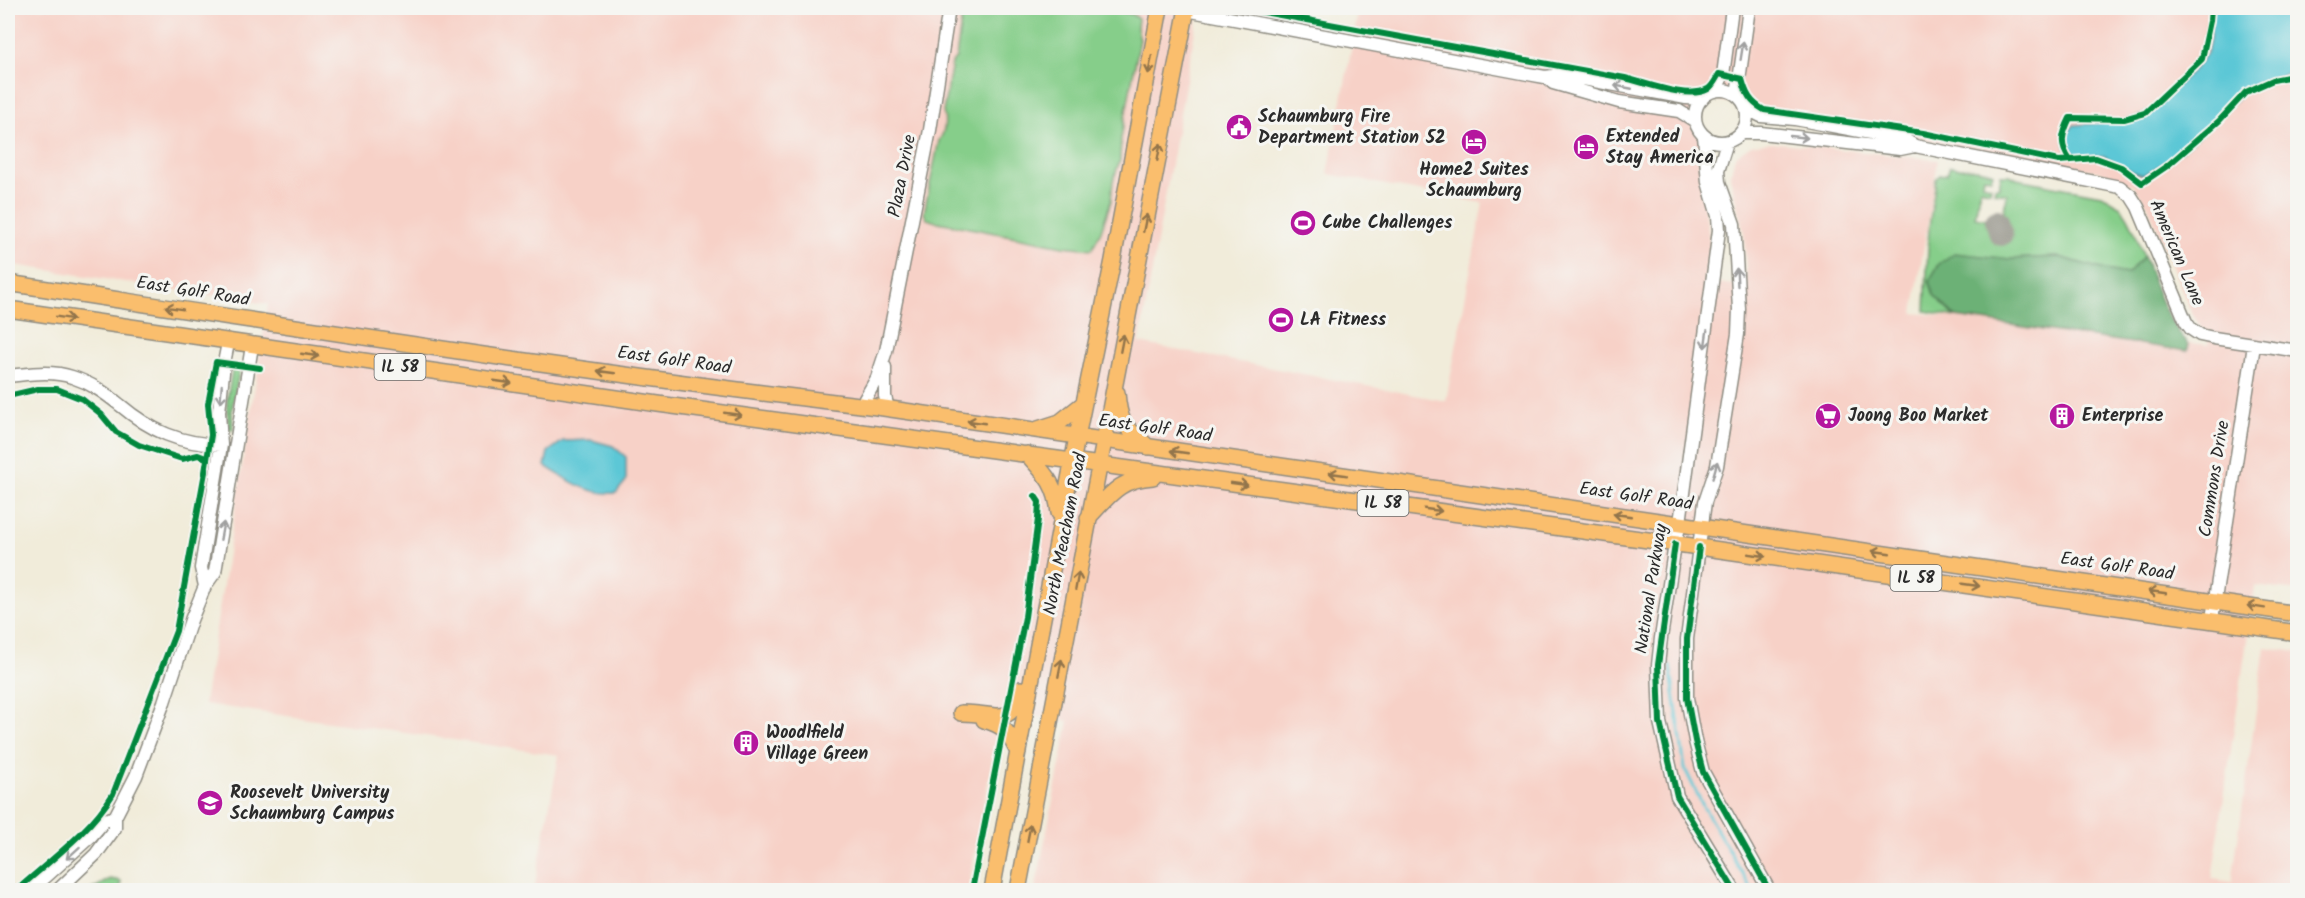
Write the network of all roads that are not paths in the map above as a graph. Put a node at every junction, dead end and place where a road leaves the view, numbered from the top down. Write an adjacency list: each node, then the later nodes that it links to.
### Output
1 (949, 8): 21 (street, Plaza Drive)
2 (1160, 8): 25 (main road, North Meacham Road, one-way to 25)
3 (1732, 8): 7 (street)
4 (1749, 8): 8 (street, one-way to 4)
5 (1187, 9): 6 (street); 24 (main road, North Meacham Road, one-way to 5)
6 (1545, 77): 9 (street, one-way to 6); 11 (street)
7 (1715, 91): 8 (street); 9 (street)
8 (1737, 95): 10 (street)
9 (1702, 99): 11 (street)
10 (1747, 109): 12 (street); 15 (street, American Lane)
11 (1695, 121): 13 (street)
12 (1741, 133): 14 (street); 15 (street, American Lane, one-way to 15)
13 (1704, 136): 14 (street); 38 (street, National Parkway, one-way to 38)
14 (1727, 142): 40 (street, one-way to 14)
15 (1914, 146): 19 (street, American Lane)
16 (8, 283): 26 (main road, East Golf Road / IL 58, one-way to 16)
17 (8, 309): 18 (main road, IL 58, one-way to 18)
18 (228, 343): 20 (main road, IL 58); 31 (street, one-way to 31)
19 (2254, 345): 22 (street, American Lane); 44 (street, Commons Drive)
20 (252, 346): 33 (main road, IL 58, one-way to 33); 43 (street, one-way to 20)
21 (886, 351): 26 (street, Plaza Drive); 27 (street, Plaza Drive)
22 (2298, 351)
23 (8, 376): 31 (street)
24 (1115, 378): 30 (main road, North Meacham Road); 32 (main road)
25 (1084, 403): 28 (main road); 29 (main road, North Meacham Road)
26 (861, 406): 27 (main road, East Golf Road / IL 58)
27 (888, 409): 28 (main road, East Golf Road / IL 58, one-way to 27)
28 (1034, 431): 29 (main road, East Golf Road / IL 58)
29 (1077, 437): 30 (main road, East Golf Road / IL 58); 34 (main road, North Meacham Road)
30 (1103, 441): 32 (main road, East Golf Road / IL 58); 35 (main road, North Meacham Road)
31 (221, 445): 43 (street)
32 (1148, 447): 38 (main road, East Golf Road / IL 58, one-way to 32)
33 (1027, 454): 34 (main road, IL 58); 39 (main road)
34 (1073, 460): 35 (main road, IL 58); 39 (main road, North Meacham Road)
35 (1099, 464): 36 (main road, IL 58); 37 (main road, North Meacham Road)
36 (1182, 476): 37 (main road); 41 (main road, IL 58, one-way to 41)
37 (1088, 518): 54 (main road, North Meacham Road, one-way to 37)
38 (1680, 523): 40 (main road, East Golf Road / IL 58); 41 (street, National Parkway)
39 (1060, 524): 45 (main road, North Meacham Road)
40 (1702, 527): 42 (street); 44 (main road, East Golf Road / IL 58, one-way to 40)
41 (1675, 544): 42 (main road, IL 58); 55 (street, National Parkway)
42 (1699, 547): 47 (main road, IL 58, one-way to 47); 56 (street)
43 (205, 586): 50 (street)
44 (2215, 600): 46 (main road, East Golf Road / IL 58, one-way to 44); 47 (street, Commons Drive)
45 (1044, 609): 49 (main road, North Meacham Road); 49 (main road)
46 (2298, 614)
47 (2212, 619): 48 (main road, IL 58)
48 (2298, 633)
49 (1018, 752): 53 (main road, North Meacham Road)
50 (115, 817): 51 (street, one-way to 51); 52 (street)
51 (31, 891)
52 (58, 891)
53 (992, 891)
54 (1018, 891)
55 (1734, 891)
56 (1769, 891)

